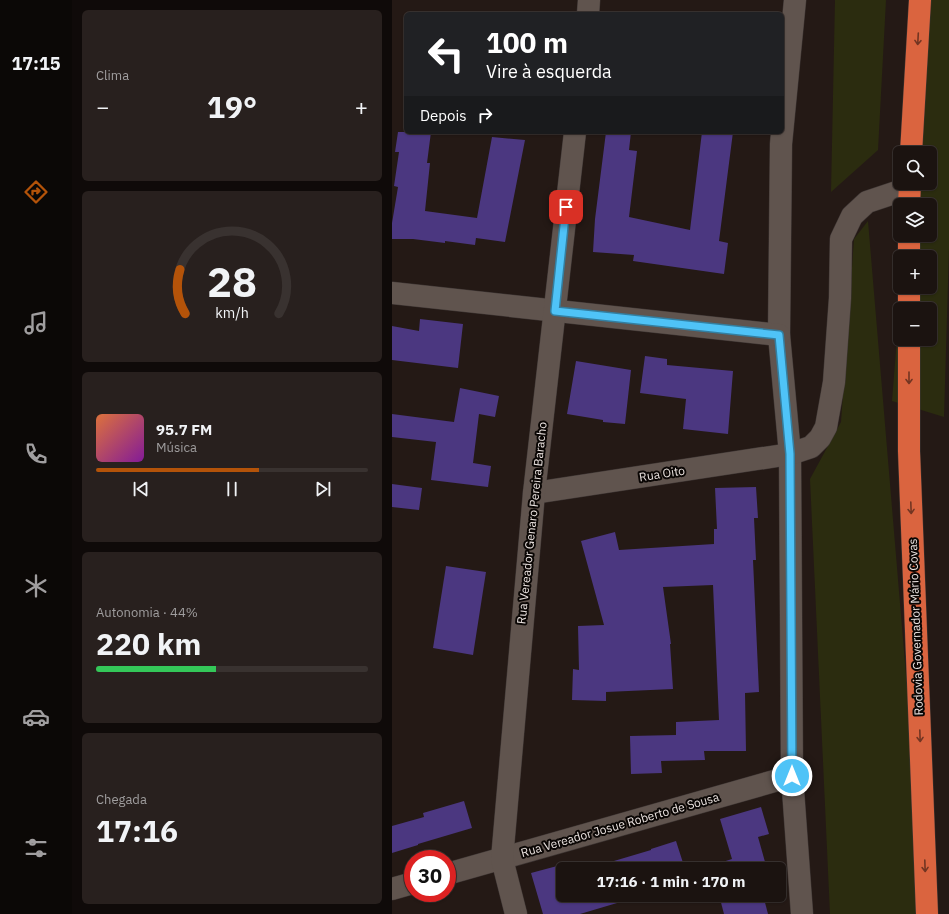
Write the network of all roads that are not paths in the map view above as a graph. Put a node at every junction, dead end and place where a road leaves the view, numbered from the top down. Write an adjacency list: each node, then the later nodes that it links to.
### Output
1 (589, 0): 4 (street)
2 (795, 0): 5 (street)
3 (920, 0): 8 (highway, one-way to 8)
4 (588, 12)
5 (784, 113)
6 (575, 134): 11 (street, Rua Vereador Genaro Pereira Baracho)
7 (782, 134): 12 (street)
8 (911, 146)
9 (909, 192): 14 (street, Rua Oito)
10 (392, 293): 11 (street)
11 (555, 311): 12 (street); 15 (street, Rua Vereador Genaro Pereira Baracho)
12 (779, 335): 14 (street)
13 (909, 346): 23 (highway, Rodovia Governador Mário Covas, one-way to 23)
14 (790, 454): 15 (street, Rua Oito); 16 (street)
15 (534, 493): 17 (street, Rua Vereador Genaro Pereira Baracho)
16 (792, 776): 17 (street, Rua Vereador Josue Roberto de Sousa); 22 (street)
17 (502, 859): 18 (street, Rua Vereador Josue Roberto de Sousa); 21 (street, Rua Vereador Genaro Pereira Baracho)
18 (456, 872)
19 (404, 886): 20 (street)
20 (392, 889)
21 (516, 914)
22 (802, 914)
23 (927, 914)

